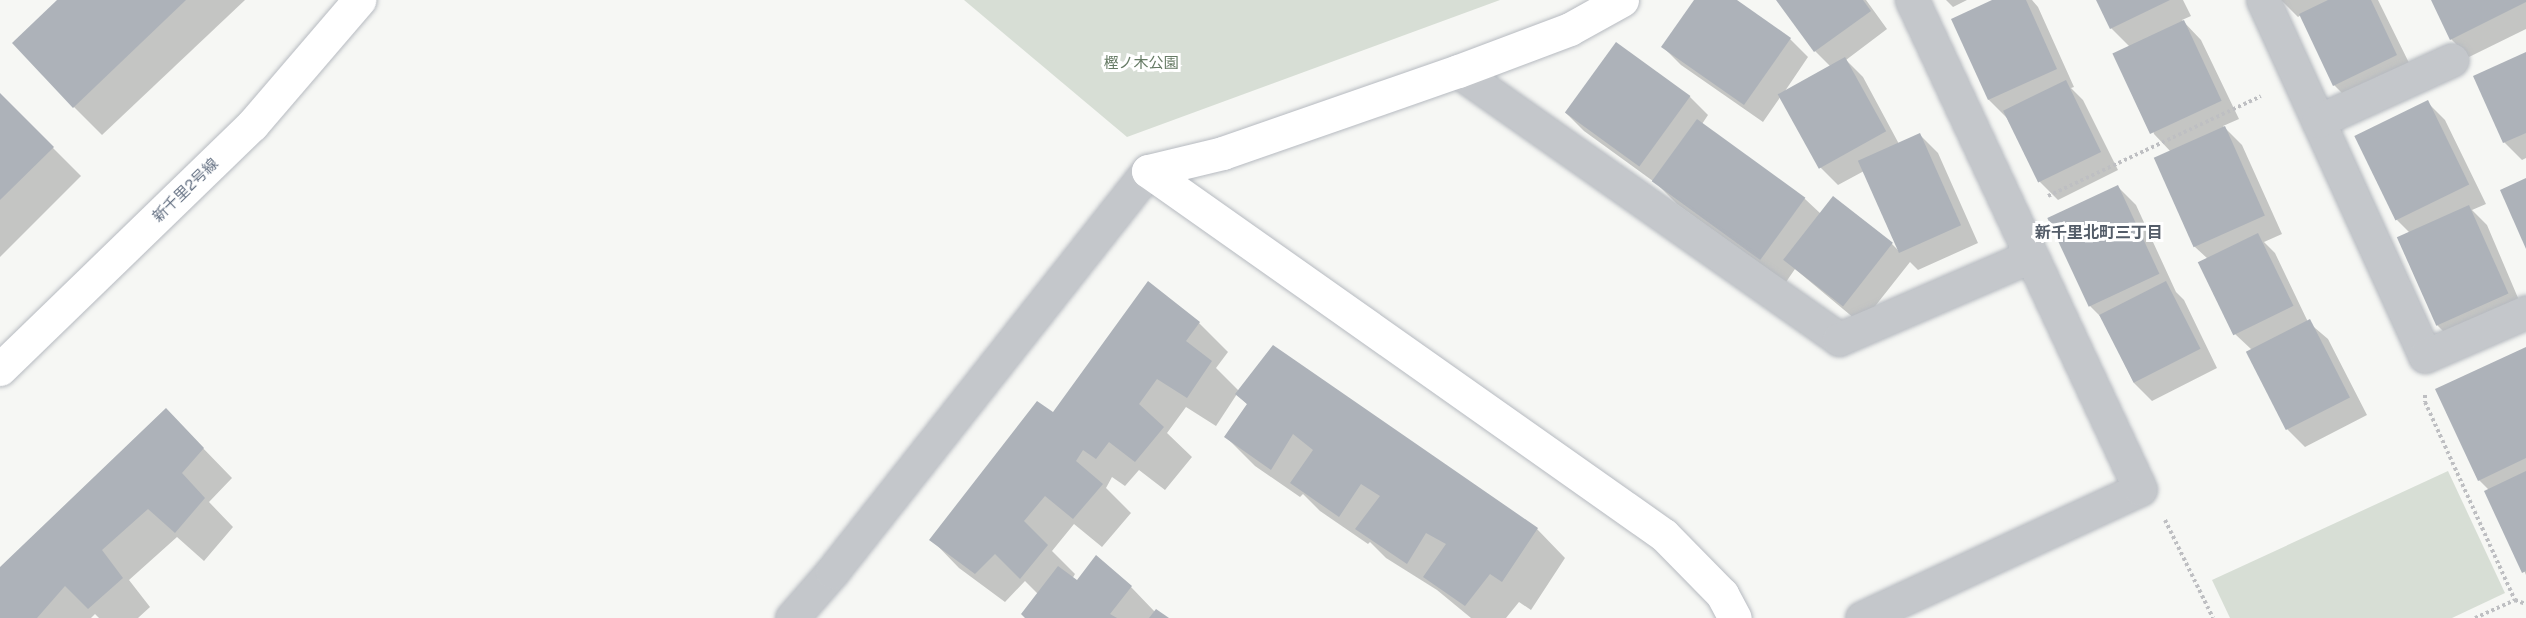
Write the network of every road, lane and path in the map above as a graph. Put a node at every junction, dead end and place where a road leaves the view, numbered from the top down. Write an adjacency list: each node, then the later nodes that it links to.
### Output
1 (359, 0): 14 (street, 新千里2号線)
2 (1622, 0): 6 (street)
3 (1912, 0): 10 (street)
4 (2263, 0): 7 (street)
5 (2452, 60): 8 (street)
6 (1458, 71): 9 (street); 11 (street)
7 (2299, 78): 8 (street); 10 (path)
8 (2318, 121): 13 (street)
9 (1148, 171): 18 (street); 19 (street)
10 (2012, 213): 11 (street)
11 (2031, 256): 15 (street)
12 (2526, 312): 13 (street)
13 (2425, 356): 16 (path)
14 (0, 369)
15 (2140, 489): 20 (street); 21 (path)
16 (2515, 600): 17 (path); 22 (path)
17 (2526, 603)
18 (792, 618)
19 (1735, 618)
20 (1862, 618)
21 (2213, 618)
22 (2475, 618)

